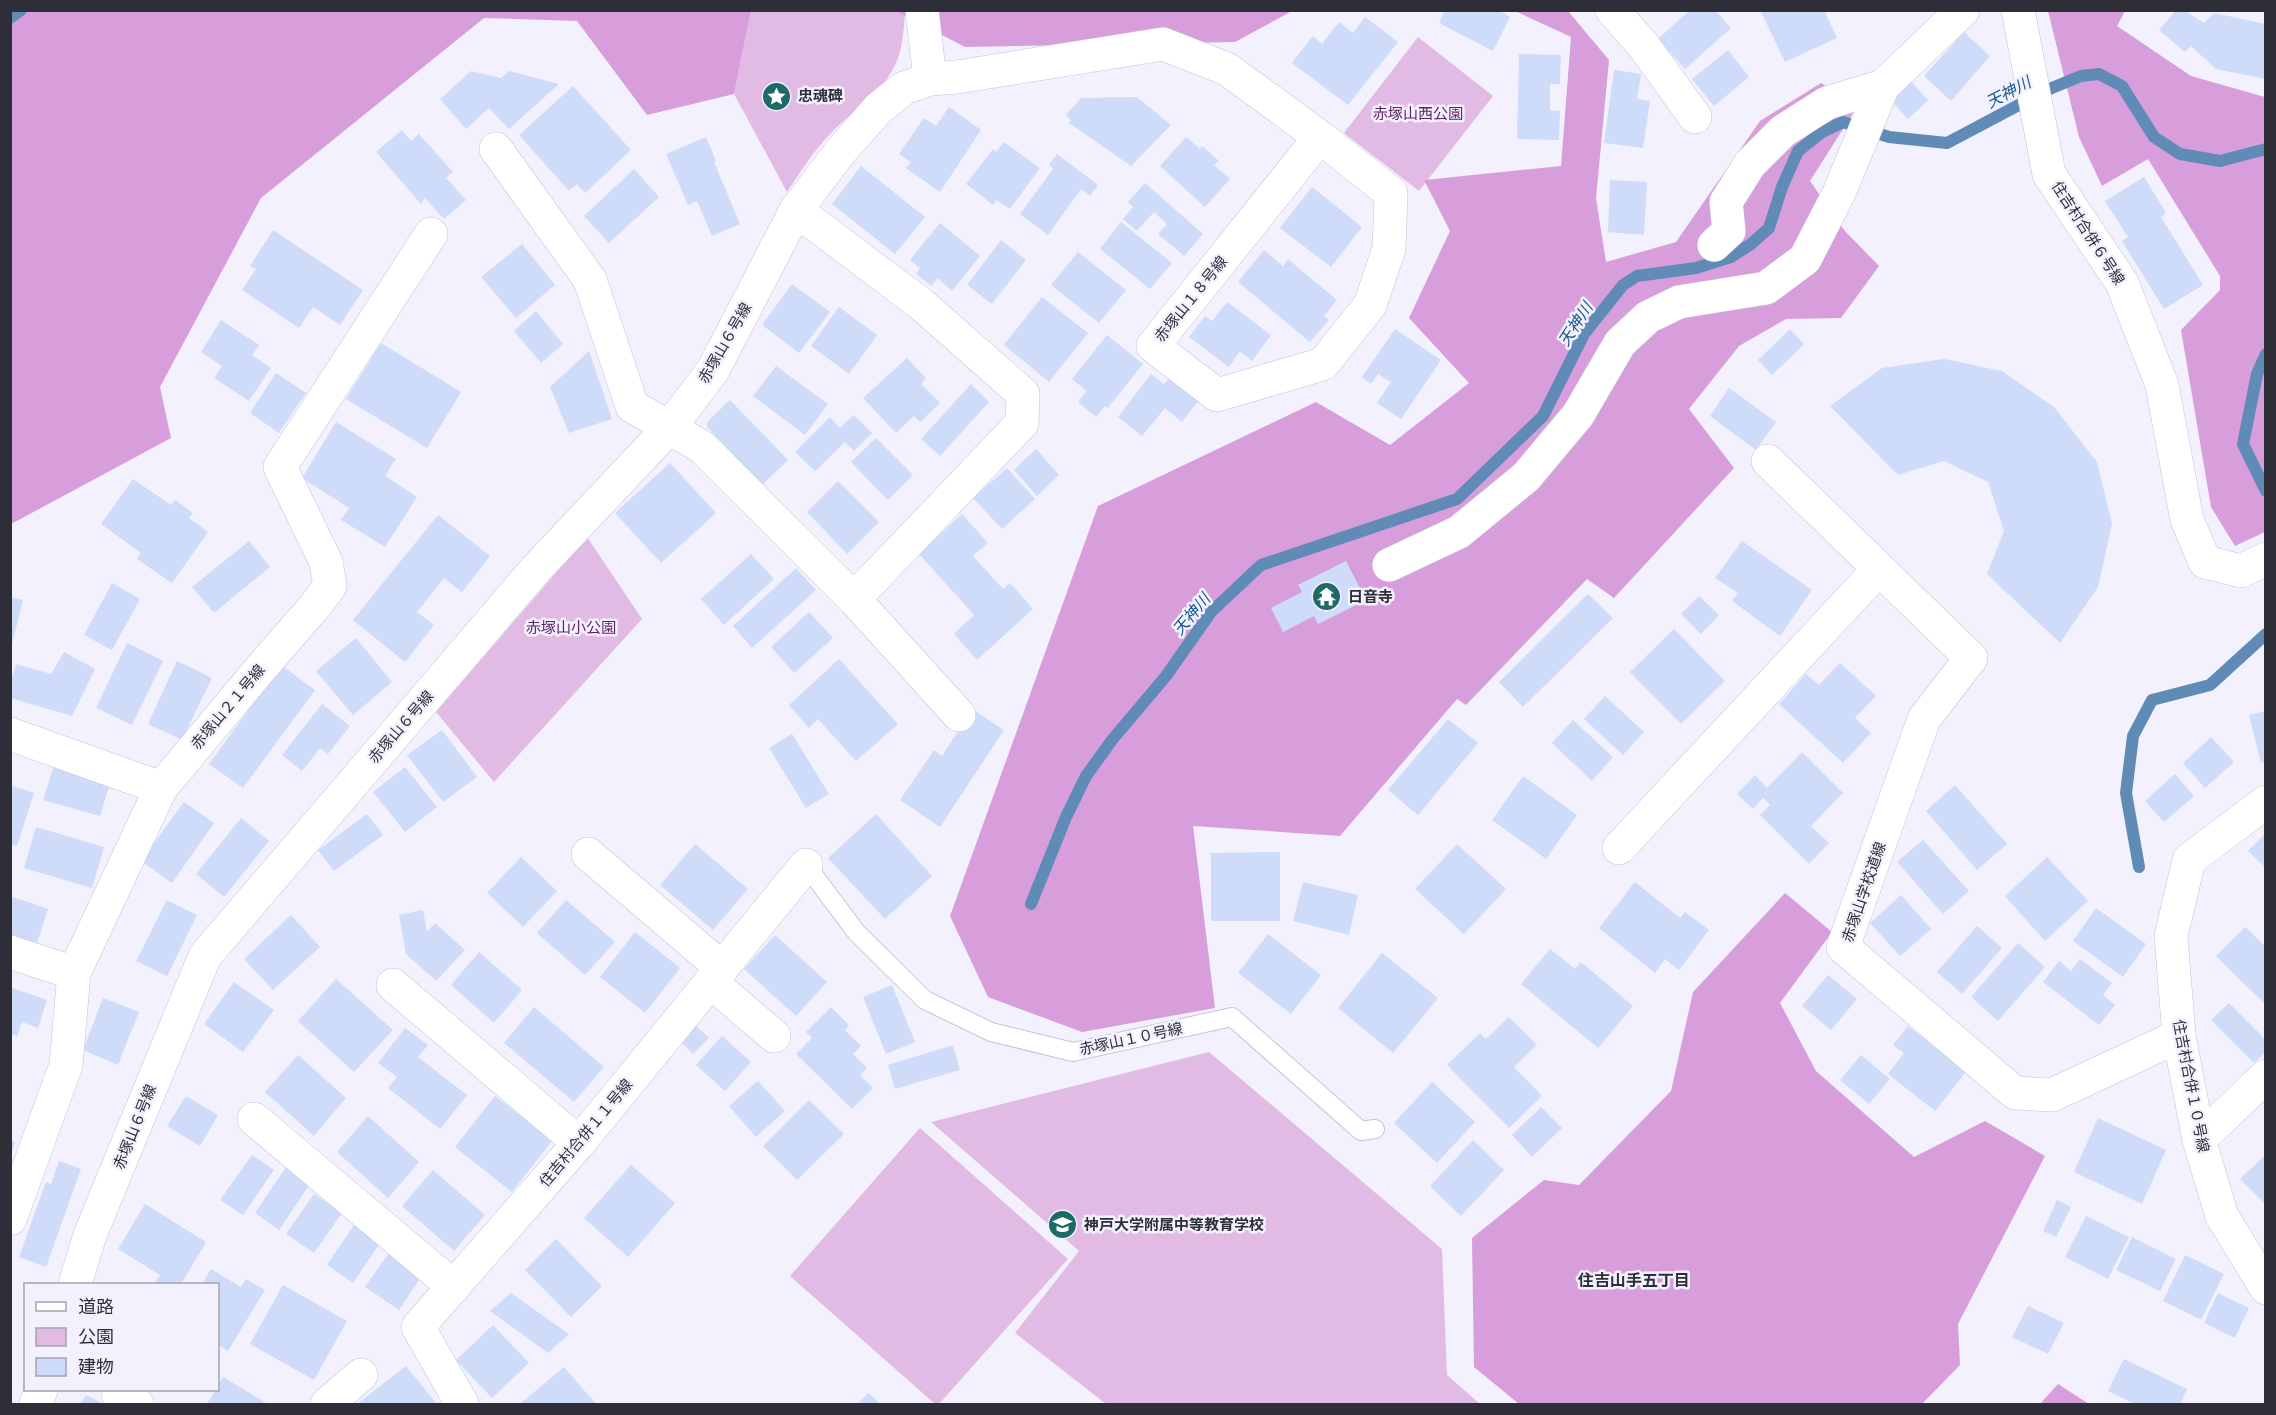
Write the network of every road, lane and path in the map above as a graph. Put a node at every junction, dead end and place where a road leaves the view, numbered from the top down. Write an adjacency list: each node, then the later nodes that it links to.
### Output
1 (922, 10): 5 (street)
2 (1612, 10): 7 (street)
3 (1963, 10): 6 (street)
4 (2019, 21): 15 (street, 住吉村合併６号線)
5 (930, 79): 8 (street, 赤塚山１８号線); 10 (street)
6 (1877, 100): 12 (street); 16 (street)
7 (1695, 117)
8 (1320, 137): 8 (street, 赤塚山１８号線)
9 (496, 149): 13 (street)
10 (796, 210): 13 (street, 赤塚山６号線); 18 (street)
11 (431, 234): 21 (street, 赤塚山２１号線)
12 (1714, 245)
13 (669, 428): 18 (street); 38 (street, 赤塚山６号線)
14 (1768, 461): 17 (street, 赤塚山学校道線)
15 (2259, 562)
16 (1389, 565)
17 (1879, 569): 23 (street); 31 (street, 赤塚山学校道線)
18 (854, 599): 19 (street)
19 (959, 715)
20 (10, 734): 21 (street)
21 (161, 788): 27 (street, 赤塚山２１号線)
22 (2265, 802): 31 (street, 住吉村合併１０号線)
23 (1619, 848)
24 (588, 854): 28 (street)
25 (806, 865): 28 (street, 住吉村合併１１号線); 34 (lane, 赤塚山１０号線)
26 (10, 952): 27 (street)
27 (74, 973): 37 (street, 赤塚山２１号線)
28 (716, 975): 30 (street); 36 (street, 住吉村合併１１号線)
29 (393, 985): 36 (street)
30 (774, 1036)
31 (2179, 1036): 35 (street, 住吉村合併１０号線)
32 (2265, 1076): 35 (street)
33 (254, 1119): 39 (street)
34 (1374, 1129)
35 (2199, 1140): 40 (street, 住吉村合併１０号線)
36 (579, 1143): 39 (street, 住吉村合併１１号線)
37 (10, 1219)
38 (75, 1283)
39 (454, 1287): 43 (street, 住吉村合併１１号線)
40 (2265, 1288)
41 (361, 1375): 42 (street)
42 (327, 1404)
43 (462, 1404)

